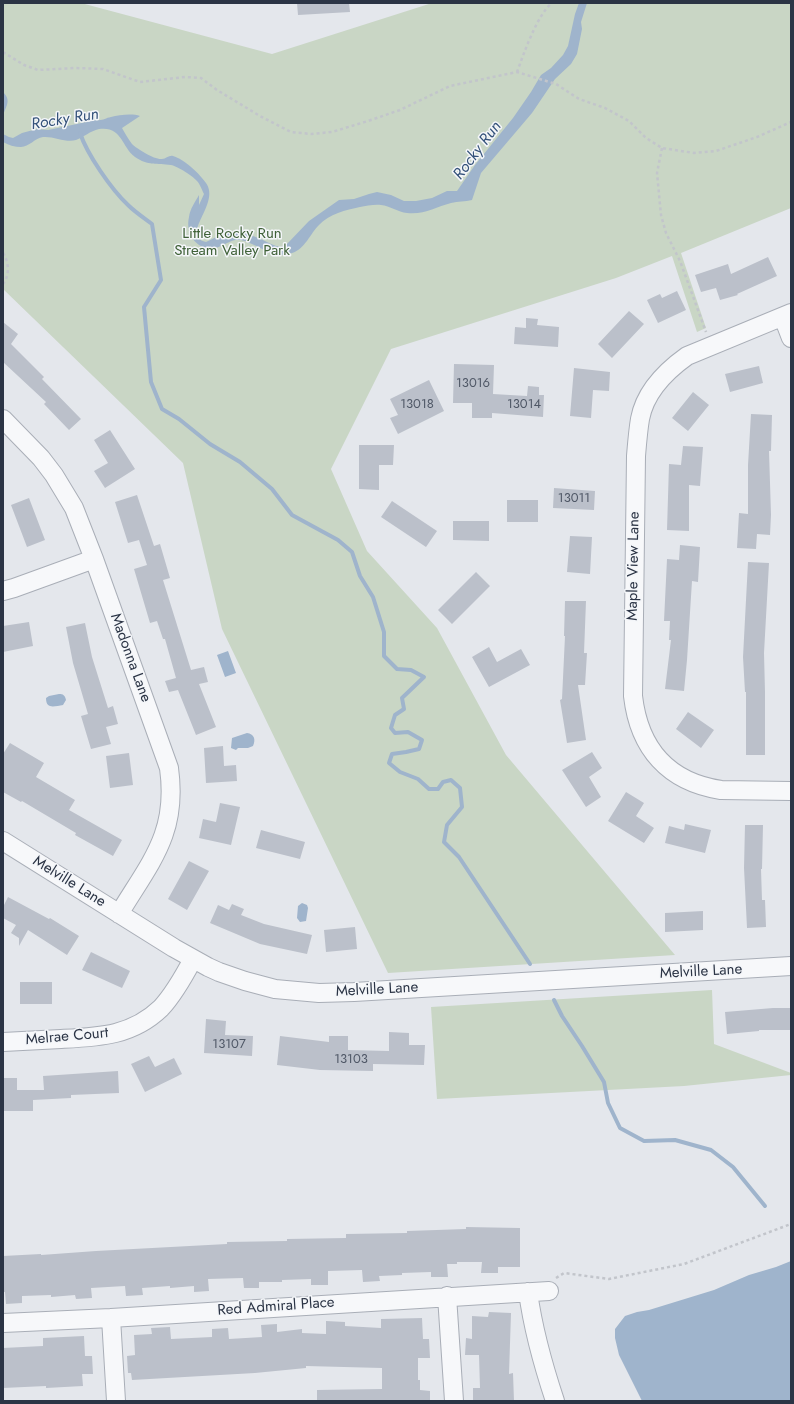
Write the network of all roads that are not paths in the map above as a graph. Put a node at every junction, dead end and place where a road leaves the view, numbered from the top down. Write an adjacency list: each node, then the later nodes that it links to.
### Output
1 (787, 315): 2 (street); 6 (street, Maple View Lane)
2 (791, 338)
3 (3, 419): 4 (street, Madonna Lane)
4 (94, 559): 5 (street); 8 (street, Madonna Lane)
5 (3, 591)
6 (791, 791)
7 (3, 841): 8 (street, Melville Lane)
8 (119, 914): 9 (street, Melville Lane)
9 (193, 959): 10 (street, Melville Lane); 11 (street, Melrae Court)
10 (791, 966)
11 (3, 1042)
12 (549, 1291): 13 (street, Red Admiral Place)
13 (528, 1292): 14 (street, Red Admiral Place); 19 (street)
14 (447, 1296): 15 (street, Red Admiral Place); 18 (street)
15 (111, 1318): 16 (street, Red Admiral Place); 17 (street)
16 (3, 1323)
17 (116, 1401)
18 (454, 1401)
19 (555, 1401)

